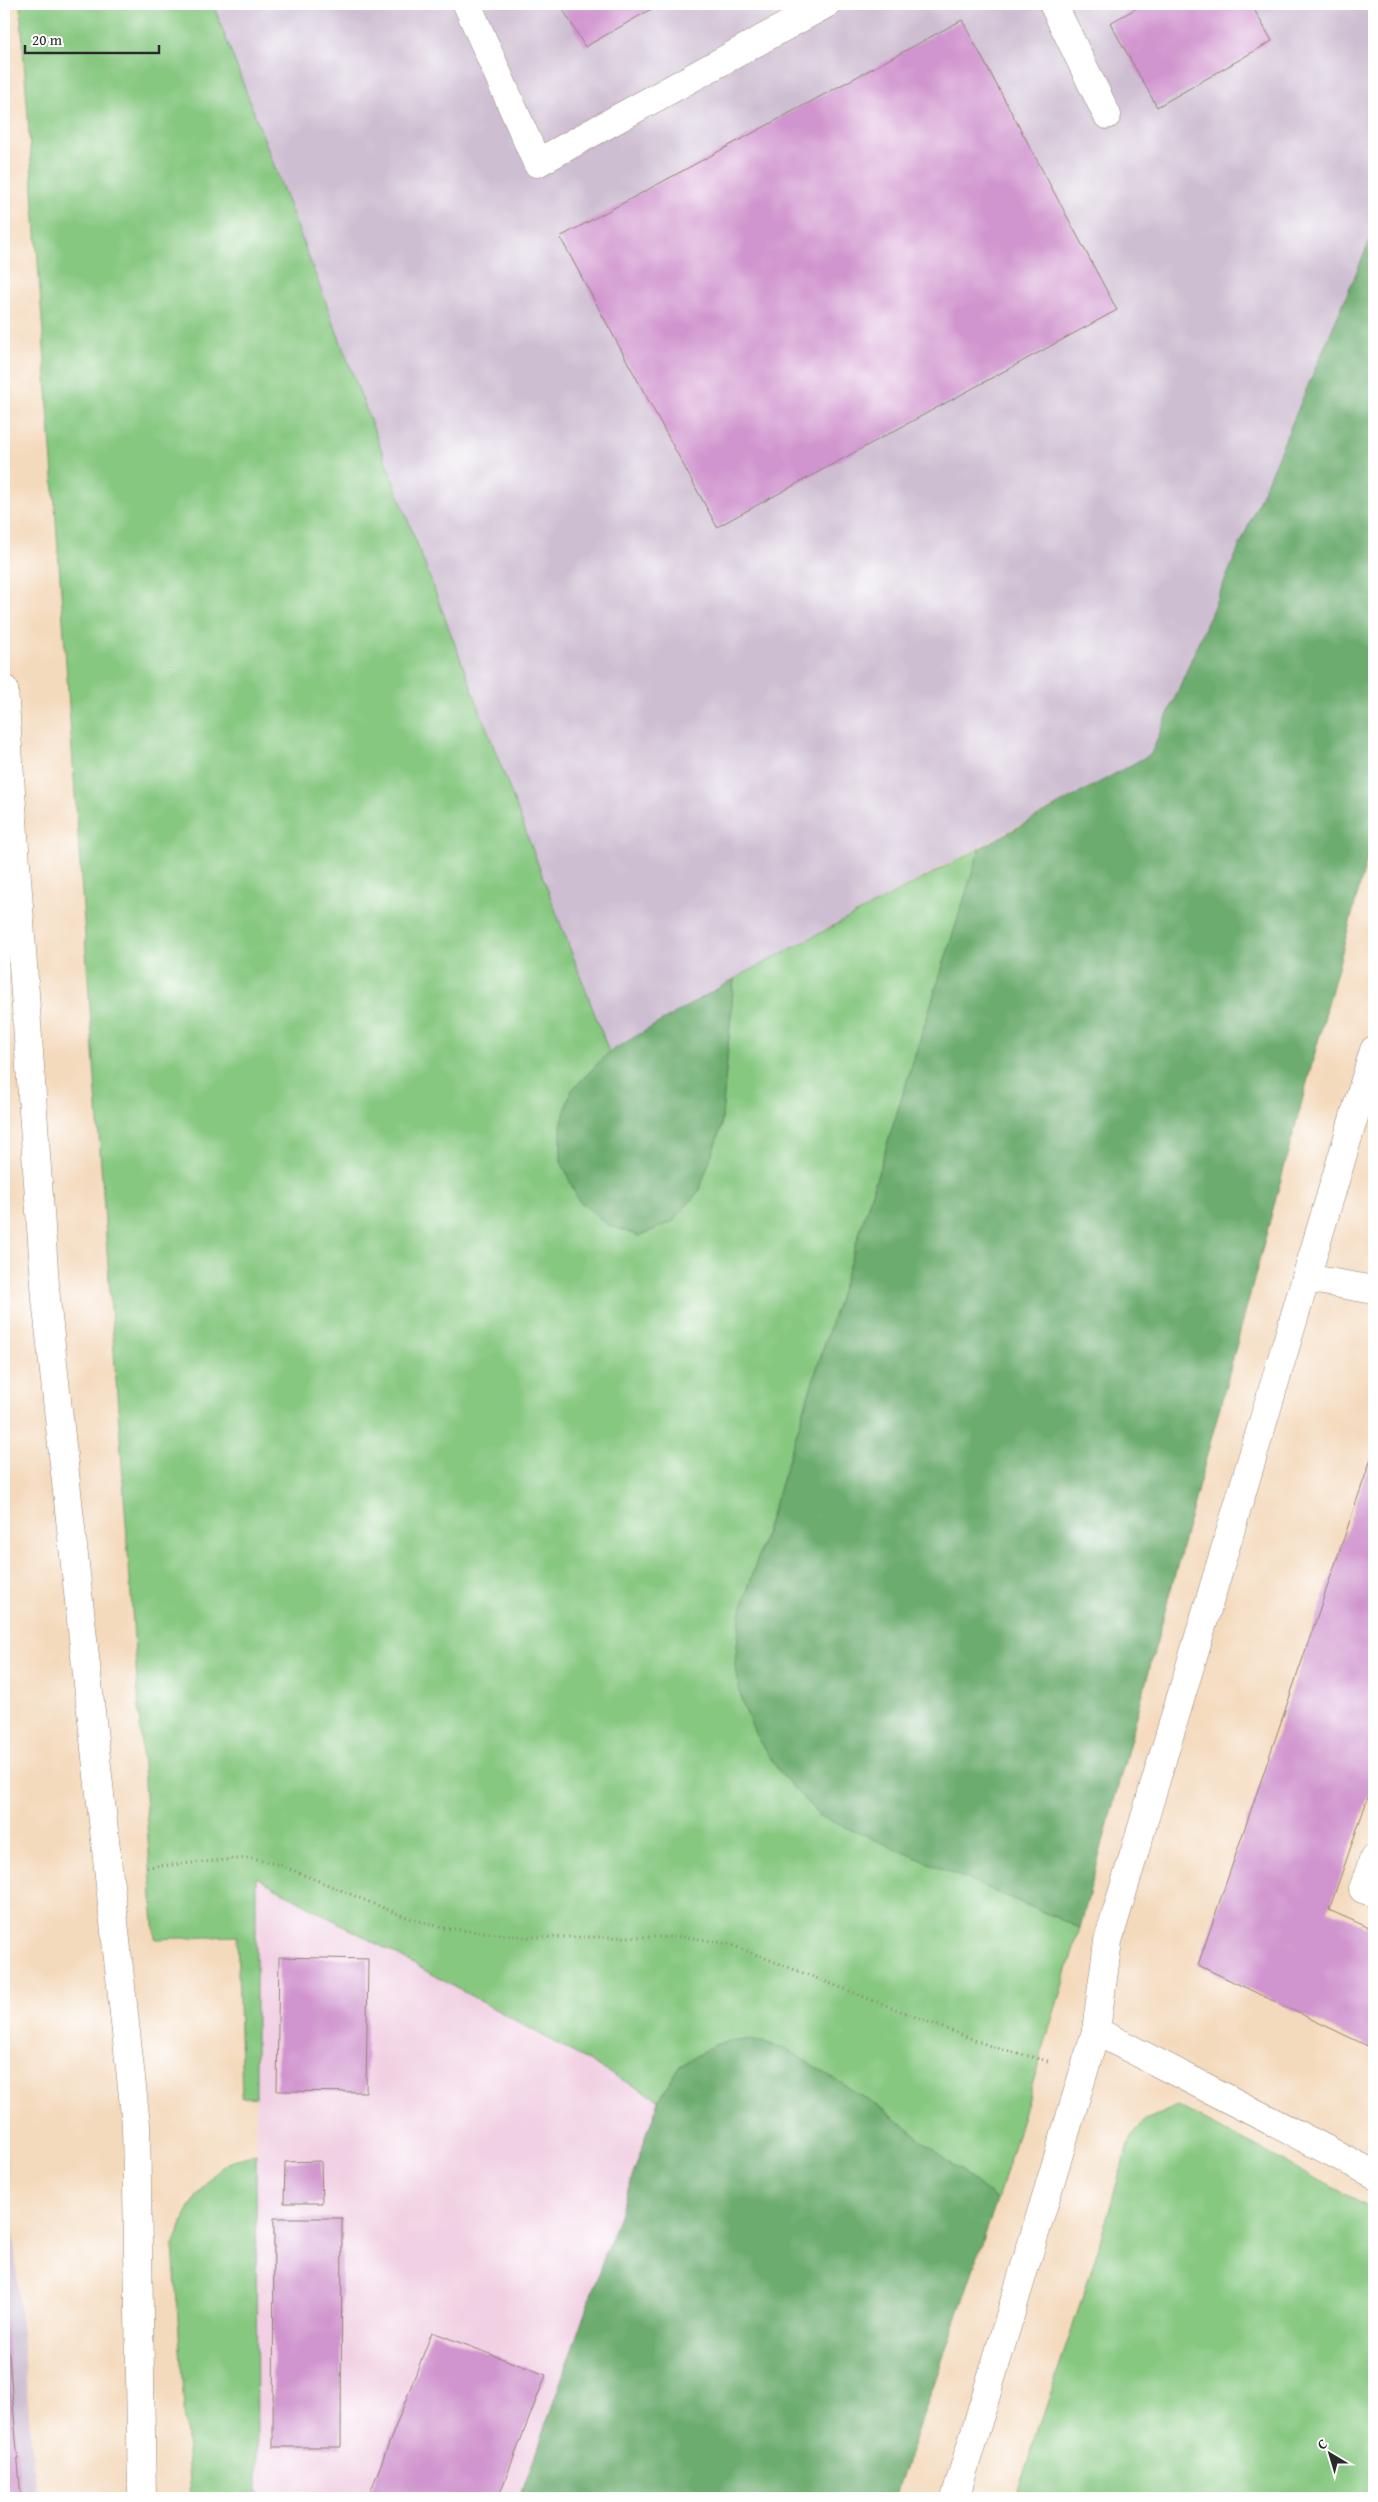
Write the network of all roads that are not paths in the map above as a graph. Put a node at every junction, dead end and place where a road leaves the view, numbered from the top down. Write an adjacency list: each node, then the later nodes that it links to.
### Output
1 (467, 4): 2 (street)
2 (826, 4)
3 (1053, 4): 4 (street)
4 (1107, 114)
5 (4, 689): 13 (street)
6 (1374, 1050): 7 (street)
7 (1306, 1278): 8 (street); 11 (street)
8 (1374, 1290)
9 (1374, 1858): 10 (street)
10 (1374, 1893)
11 (1096, 2031): 12 (street); 14 (street)
12 (1374, 2174)
13 (142, 2498)
14 (955, 2498)

